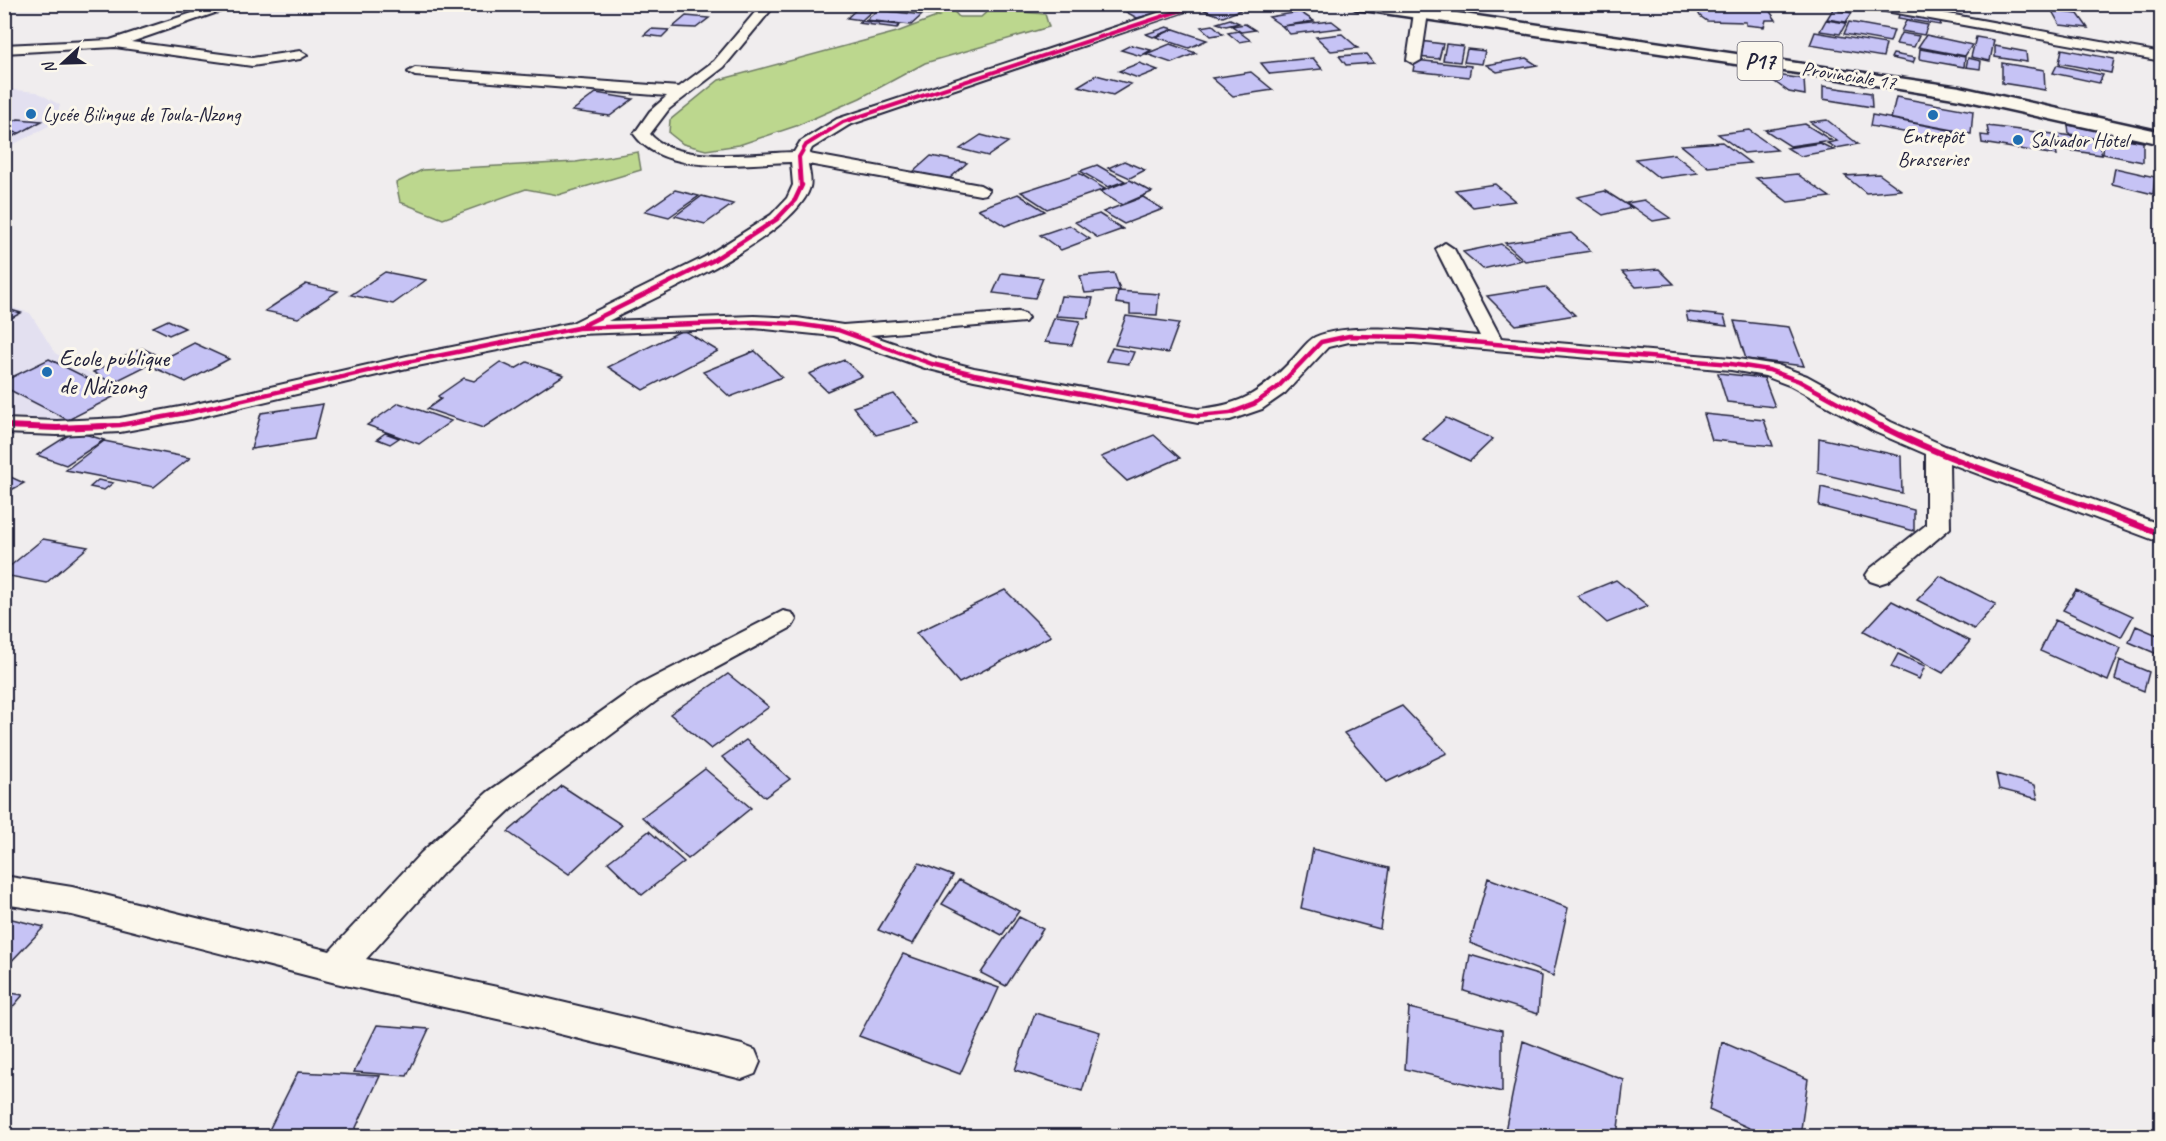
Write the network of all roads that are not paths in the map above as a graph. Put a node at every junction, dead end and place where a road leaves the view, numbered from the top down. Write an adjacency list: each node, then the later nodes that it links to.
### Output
1 (235, 4): 8 (street)
2 (770, 4): 14 (street)
3 (1200, 4): 16 (street)
4 (1356, 4): 7 (main road, Provinciale 17 / P17)
5 (1869, 4): 6 (street)
6 (1887, 6): 11 (street)
7 (1420, 14): 12 (street); 15 (main road, Provinciale 17 / P17)
8 (111, 44): 9 (street); 10 (street)
9 (4, 49)
10 (300, 55)
11 (2162, 57)
12 (1414, 60)
13 (415, 72): 14 (street)
14 (680, 92): 16 (street)
15 (2162, 138)
16 (799, 157): 17 (street); 20 (street)
17 (980, 190)
18 (1445, 249): 22 (street)
19 (1018, 318): 21 (street)
20 (578, 328): 21 (street); 23 (street)
21 (838, 330): 22 (street)
22 (1494, 344): 24 (street)
23 (4, 426)
24 (1937, 451): 25 (street); 26 (street)
25 (2162, 535)
26 (1879, 575)
27 (783, 620): 29 (street)
28 (4, 890): 29 (street)
29 (336, 968): 30 (street)
30 (741, 1062)

